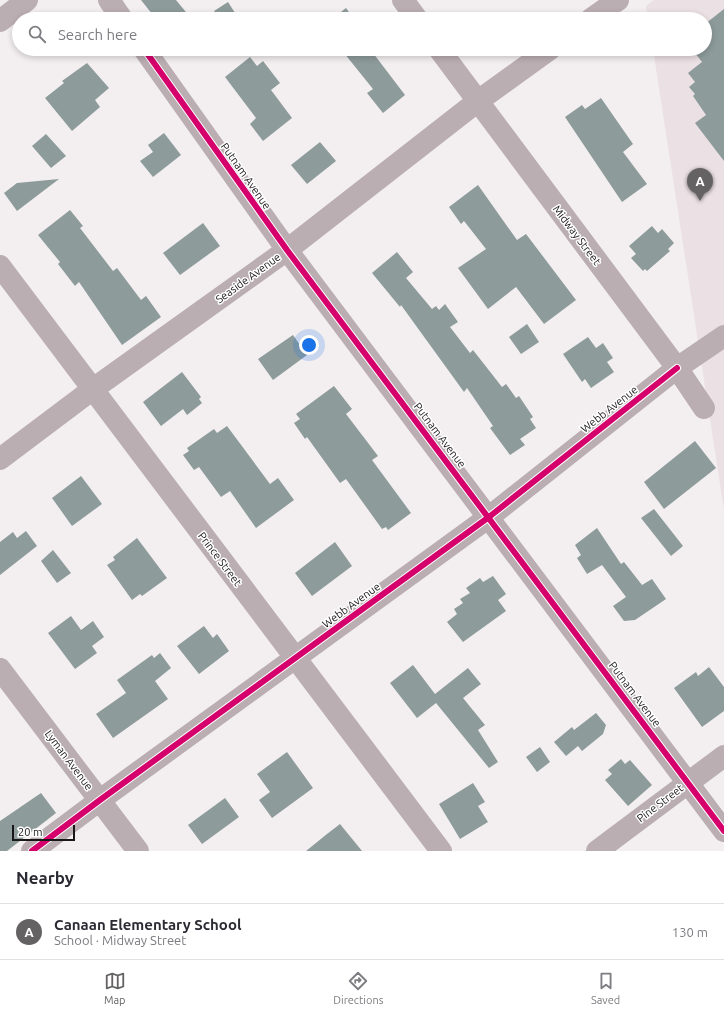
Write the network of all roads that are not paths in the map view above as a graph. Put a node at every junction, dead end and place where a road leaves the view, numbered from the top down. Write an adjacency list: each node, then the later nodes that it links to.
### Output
1 (27, 0): 8 (street)
2 (109, 0): 5 (street)
3 (403, 0): 6 (street)
4 (618, 0): 7 (street)
5 (117, 12)
6 (412, 12)
7 (602, 12)
8 (0, 21)
9 (149, 56): 13 (street, Putnam Avenue)
10 (444, 56): 12 (street, Midway Street)
11 (540, 56): 12 (street, Seaside Avenue)
12 (478, 102): 13 (street, Seaside Avenue); 16 (street, Midway Street)
13 (287, 250): 17 (street, Seaside Avenue); 20 (street, Putnam Avenue)
14 (0, 266): 17 (street, Prince Street)
15 (724, 336): 16 (street, Webb Avenue)
16 (677, 368): 18 (street, Midway Street); 20 (street, Webb Avenue)
17 (93, 389): 19 (street, Seaside Avenue); 21 (street, Prince Street)
18 (704, 408)
19 (0, 459)
20 (489, 517): 21 (street, Webb Avenue); 24 (street, Putnam Avenue)
21 (295, 659): 25 (street, Webb Avenue); 29 (street, Prince Street)
22 (0, 669): 25 (street, Lyman Avenue)
23 (724, 756): 24 (street, Pine Street)
24 (688, 781): 26 (street, Putnam Avenue); 30 (street, Pine Street)
25 (100, 800): 27 (street, Webb Avenue); 28 (street, Lyman Avenue)
26 (724, 830)
27 (32, 851)
28 (138, 851)
29 (441, 851)
30 (597, 851)

